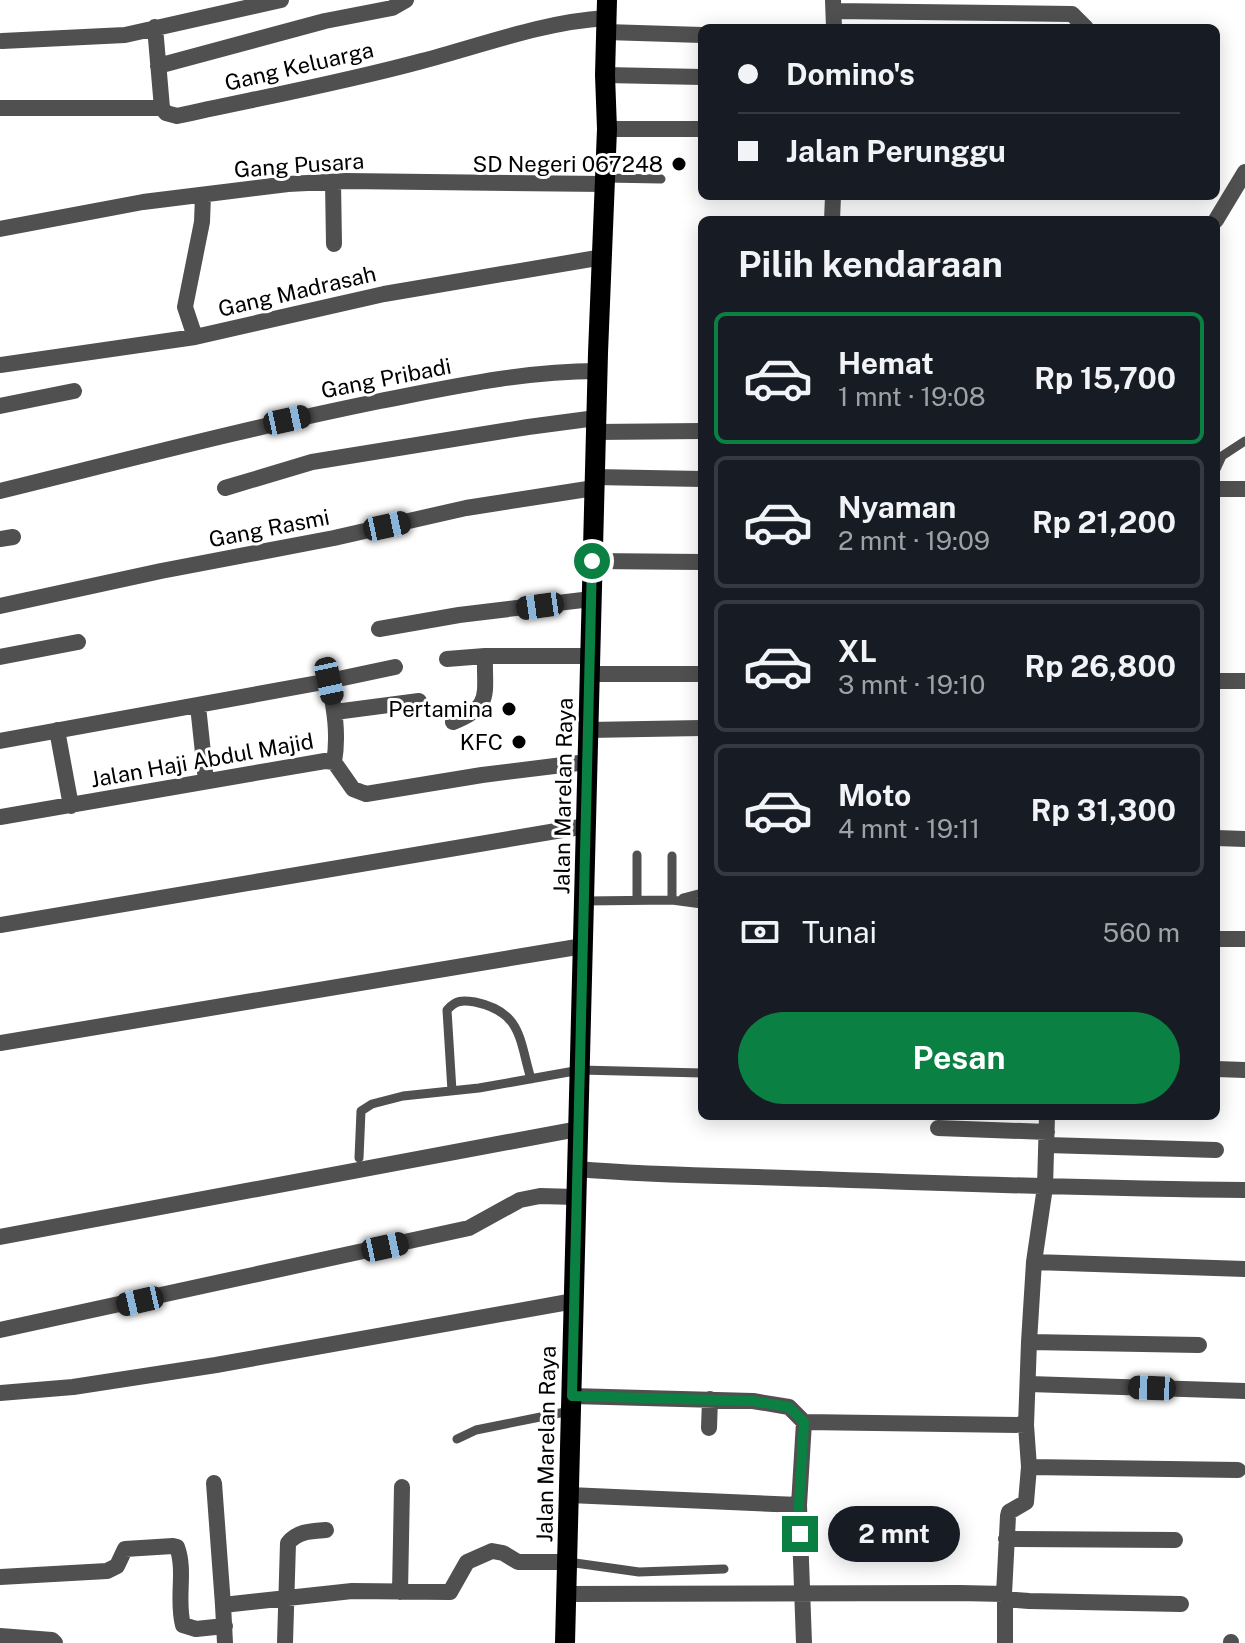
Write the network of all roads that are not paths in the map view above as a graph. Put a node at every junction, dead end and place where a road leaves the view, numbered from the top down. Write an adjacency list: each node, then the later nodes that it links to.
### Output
1 (281, 0): 6 (street)
2 (406, 0): 9 (street)
3 (1073, 7): 4 (street)
4 (834, 13)
5 (606, 17): 7 (street, Gang Keluarga); 10 (main road, Jalan Marelan Raya); 13 (street, Gang Keluarga)
6 (155, 27): 8 (street); 9 (street)
7 (698, 34)
8 (2, 41)
9 (158, 66): 13 (street)
10 (605, 75): 11 (street); 14 (main road, Jalan Marelan Raya)
11 (698, 77)
12 (0, 108): 13 (street, Gang Keluarga)
13 (162, 108)
14 (607, 129): 15 (street); 18 (main road, Jalan Marelan Raya)
15 (698, 129)
16 (1245, 172): 21 (street)
17 (661, 179): 18 (lane)
18 (605, 181): 19 (street, Gang Pusara); 24 (main road, Jalan Marelan Raya)
19 (333, 182): 20 (street, Gang Pusara); 23 (street)
20 (203, 195): 22 (street, Gang Pusara); 25 (street)
21 (1218, 216)
22 (0, 229)
23 (334, 244)
24 (603, 257): 25 (street, Gang Madrasah); 27 (main road, Jalan Marelan Raya)
25 (195, 337): 26 (street, Gang Madrasah)
26 (0, 365)
27 (597, 371): 30 (main road, Jalan Marelan Raya); 39 (street, Gang Pribadi)
28 (74, 391): 29 (street)
29 (0, 406)
30 (596, 425): 31 (street); 35 (main road, Jalan Marelan Raya); 36 (street)
31 (698, 431)
32 (1245, 441): 33 (lane)
33 (1220, 460)
34 (698, 479): 35 (street, Gang Rasmi)
35 (594, 482): 40 (main road, Jalan Marelan Raya); 43 (street, Gang Rasmi)
36 (225, 488)
37 (1220, 489): 38 (street)
38 (1245, 489)
39 (0, 491)
40 (592, 561): 41 (street); 42 (main road, Jalan Marelan Raya)
41 (698, 562)
42 (591, 599): 44 (street); 49 (main road, Jalan Marelan Raya)
43 (0, 606)
44 (379, 629)
45 (78, 642): 47 (street)
46 (485, 656): 48 (street); 49 (street); 58 (street)
47 (0, 657)
48 (447, 659)
49 (590, 665): 51 (street); 61 (main road, Jalan Marelan Raya)
50 (395, 667): 52 (street)
51 (698, 674)
52 (329, 681): 56 (street); 57 (street)
53 (1220, 681): 54 (street)
54 (1245, 681)
55 (419, 701): 57 (street)
56 (198, 706): 60 (street); 65 (street)
57 (335, 712): 63 (street)
58 (453, 722)
59 (698, 728): 61 (street)
60 (57, 730): 62 (street); 66 (street)
61 (588, 730): 64 (main road, Jalan Marelan Raya)
62 (0, 741)
63 (334, 762): 64 (street, Jalan Haji Abdul Majid); 65 (street, Jalan Haji Abdul Majid)
64 (587, 762): 68 (main road, Jalan Marelan Raya)
65 (206, 781): 66 (street, Jalan Haji Abdul Majid)
66 (71, 806): 67 (street, Jalan Haji Abdul Majid)
67 (0, 817)
68 (586, 826): 74 (main road, Jalan Marelan Raya); 78 (street)
69 (1220, 838): 70 (street)
70 (1245, 839)
71 (637, 855): 75 (lane)
72 (672, 856): 76 (lane)
73 (698, 894): 76 (lane)
74 (584, 898): 75 (lane); 81 (main road, Jalan Marelan Raya)
75 (637, 900): 76 (lane)
76 (672, 900): 77 (lane)
77 (698, 903)
78 (0, 925)
79 (1220, 939): 80 (street)
80 (1245, 939)
81 (583, 946): 82 (street); 84 (main road, Jalan Marelan Raya)
82 (0, 1043)
83 (1220, 1069): 85 (street)
84 (580, 1070): 86 (lane); 87 (lane); 90 (main road, Jalan Marelan Raya)
85 (1245, 1070)
86 (698, 1073)
87 (531, 1079): 88 (lane); 88 (lane)
88 (452, 1091): 93 (lane)
89 (938, 1128): 91 (street)
90 (578, 1129): 94 (main road, Jalan Marelan Raya); 98 (street)
91 (1047, 1131): 92 (street); 95 (street)
92 (1216, 1150)
93 (359, 1158)
94 (577, 1169): 95 (street); 97 (main road, Jalan Marelan Raya)
95 (1045, 1187): 96 (street); 99 (street)
96 (1245, 1190)
97 (576, 1197): 101 (main road, Jalan Marelan Raya); 102 (street)
98 (0, 1237)
99 (1034, 1262): 100 (street); 103 (street)
100 (1245, 1269)
101 (574, 1301): 107 (street); 109 (main road, Jalan Marelan Raya)
102 (0, 1330)
103 (1029, 1342): 104 (street); 105 (street)
104 (1199, 1345)
105 (1029, 1384): 106 (street); 111 (street)
106 (1245, 1391)
107 (0, 1393)
108 (710, 1399): 109 (street); 110 (street); 112 (street)
109 (571, 1403): 113 (lane); 118 (main road, Jalan Marelan Raya)
110 (804, 1422): 111 (street); 119 (street)
111 (1026, 1425): 114 (street)
112 (709, 1428)
113 (457, 1439)
114 (1029, 1467): 115 (street); 121 (street)
115 (1238, 1470)
116 (214, 1483): 132 (street)
117 (402, 1487): 126 (street)
118 (569, 1495): 119 (street); 123 (main road, Jalan Marelan Raya)
119 (799, 1505): 127 (street)
120 (326, 1530): 129 (street)
121 (1006, 1539): 122 (street); 130 (street)
122 (1175, 1540)
123 (567, 1562): 124 (lane); 126 (street); 128 (main road, Jalan Marelan Raya)
124 (724, 1569)
125 (0, 1577): 133 (street)
126 (400, 1592): 129 (street)
127 (802, 1593): 128 (street); 130 (street); 138 (street)
128 (567, 1594): 137 (main road, Jalan Marelan Raya)
129 (285, 1597): 132 (street); 136 (street)
130 (1004, 1597): 131 (street); 139 (street)
131 (1181, 1604)
132 (223, 1605): 133 (street)
133 (225, 1634)
134 (0, 1636): 135 (street)
135 (55, 1643)
136 (285, 1643)
137 (565, 1643)
138 (804, 1643)
139 (1005, 1643)

